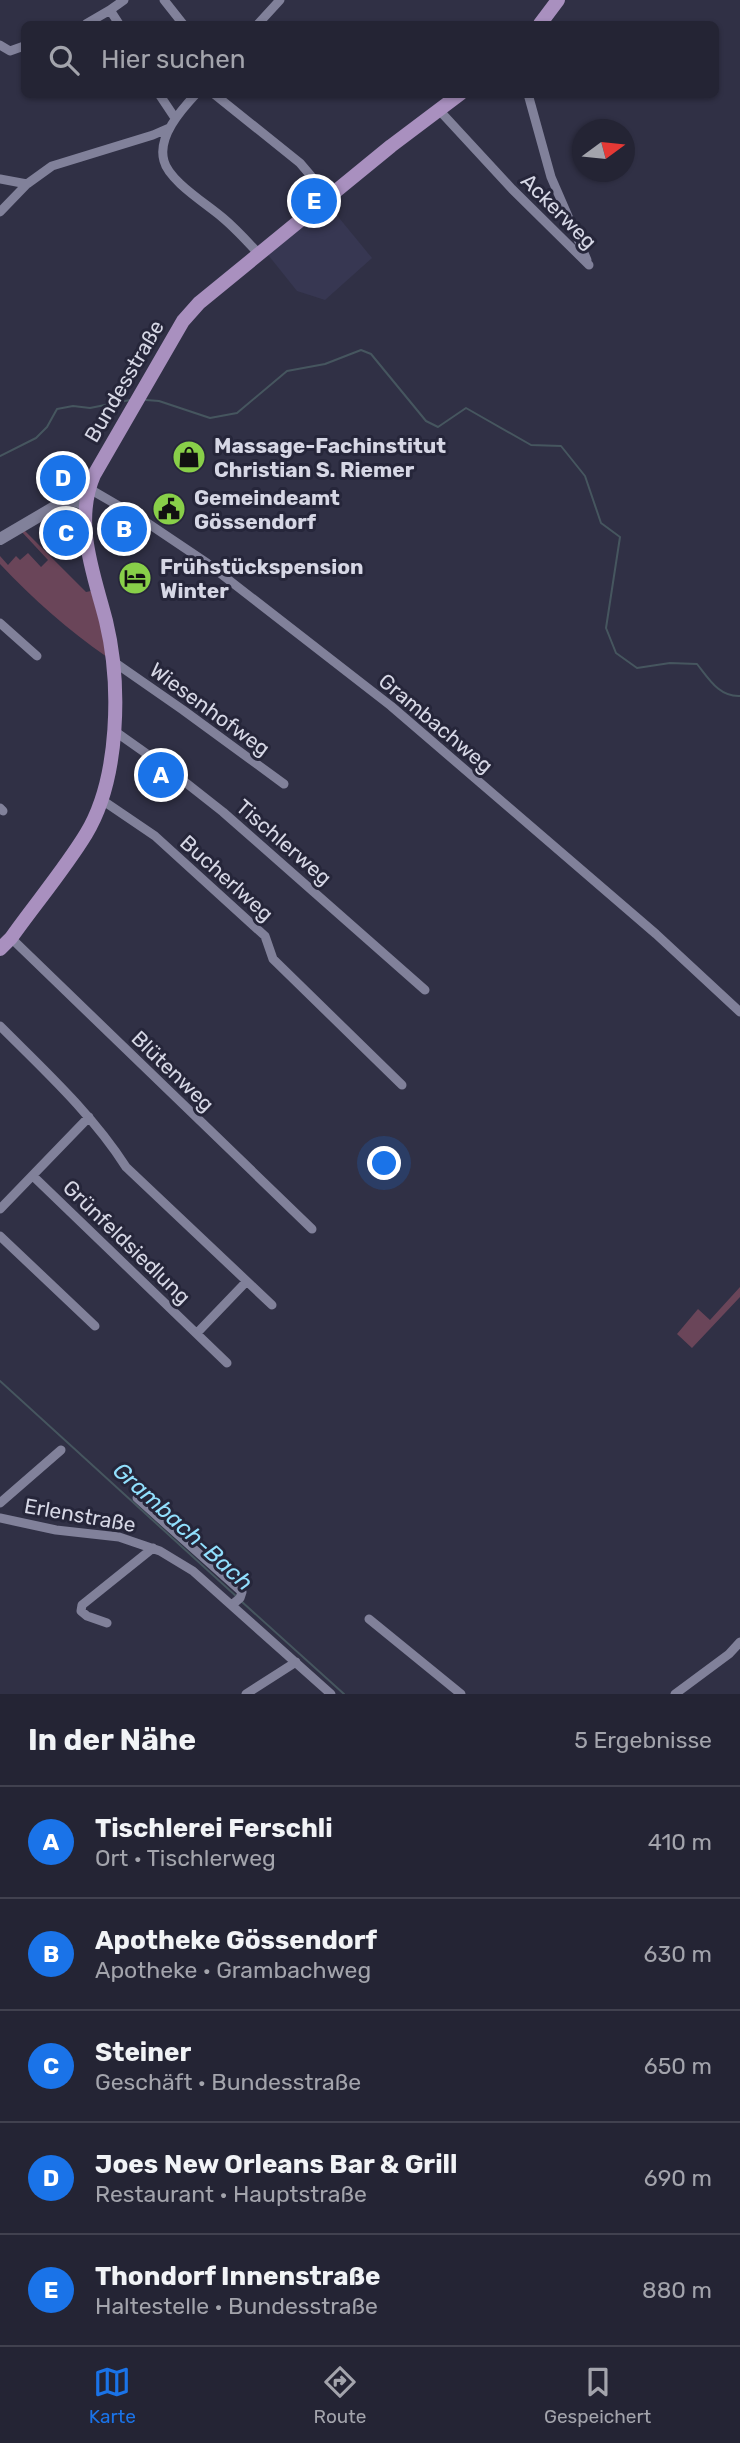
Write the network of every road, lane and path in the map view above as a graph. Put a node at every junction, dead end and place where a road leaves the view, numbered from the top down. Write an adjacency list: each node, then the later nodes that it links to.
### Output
1 (124, 0): 5 (street)
2 (164, 0): 8 (street)
3 (280, 0): 9 (street)
4 (558, 0): 10 (main road)
5 (110, 10): 6 (street); 7 (street)
6 (91, 21)
7 (118, 21)
8 (181, 21)
9 (261, 21)
10 (542, 21)
11 (0, 45): 12 (street)
12 (21, 48)
13 (161, 98): 19 (street)
14 (192, 98): 19 (street)
15 (219, 98): 25 (street)
16 (455, 98): 18 (main road, Bundesstraße)
17 (529, 98): 18 (street, Ackerweg)
18 (439, 110): 25 (main road, Bundesstraße)
19 (175, 118): 20 (street)
20 (169, 128): 21 (street); 22 (street)
21 (153, 135): 22 (street); 24 (street)
22 (164, 149): 27 (street)
23 (0, 179): 24 (street)
24 (27, 184): 26 (street)
25 (328, 196): 27 (main road, Bundesstraße)
26 (0, 212)
27 (258, 253): 28 (main road, Bundesstraße)
28 (88, 488): 29 (main road, Bundesstraße); 40 (street, Grambachweg)
29 (86, 504): 30 (main road); 33 (main road, Bundesstraße)
30 (0, 538)
31 (0, 623): 32 (street)
32 (37, 656)
33 (114, 662): 34 (main road, Bundesstraße); 35 (street, Wiesenhofweg)
34 (113, 730): 36 (main road, Bundesstraße); 39 (street, Tischlerweg)
35 (284, 784)
36 (102, 800): 37 (main road, Bundesstraße); 42 (street, Bucherlweg)
37 (11, 938): 38 (main road, Bundesstraße); 46 (street, Blütenweg)
38 (0, 949)
39 (425, 990)
40 (740, 1012)
41 (0, 1026): 43 (street)
42 (402, 1085)
43 (89, 1117): 44 (street, Grünfeldsiedlung); 48 (street)
44 (33, 1176): 45 (street, Grünfeldsiedlung); 51 (street, Grünfeldsiedlung)
45 (0, 1209)
46 (312, 1228)
47 (0, 1236): 50 (street)
48 (246, 1282): 49 (street); 51 (street, Grünfeldsiedlung)
49 (272, 1305)
50 (95, 1326)
51 (197, 1333): 52 (street, Grünfeldsiedlung)
52 (227, 1363)
53 (61, 1450): 55 (street)
54 (137, 1498): 58 (street, Erlenstraße)
55 (0, 1503)
56 (0, 1518): 57 (street, Erlenstraße)
57 (153, 1548): 58 (street, Erlenstraße); 60 (street, Erlenstraße)
58 (237, 1601): 62 (street, Erlenstraße)
59 (369, 1619): 65 (street)
60 (107, 1623)
61 (740, 1642): 66 (street)
62 (296, 1662): 63 (street); 64 (street, Erlenstraße)
63 (246, 1694)
64 (331, 1694)
65 (461, 1694)
66 (675, 1694)

